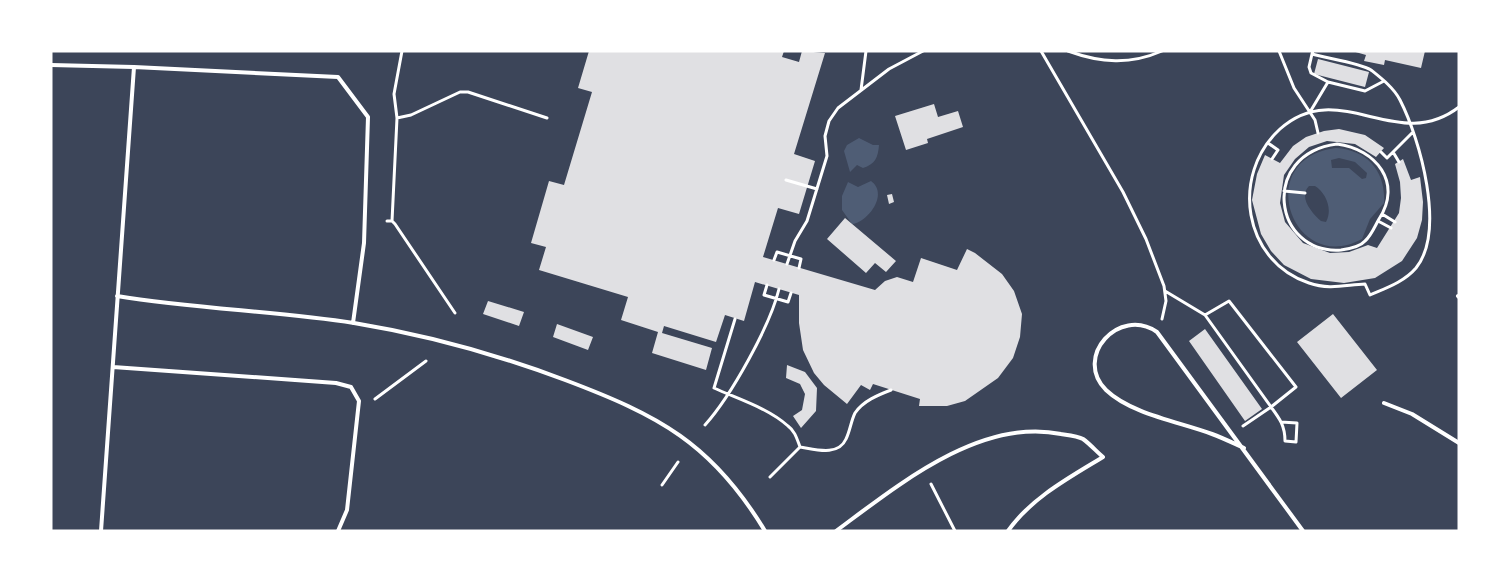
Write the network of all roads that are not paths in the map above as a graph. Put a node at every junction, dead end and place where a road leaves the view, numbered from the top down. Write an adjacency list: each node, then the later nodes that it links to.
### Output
1 (51, 65): 2 (lane)
2 (134, 67): 3 (lane); 4 (lane)
3 (117, 296): 4 (lane); 5 (lane)
4 (353, 323): 11 (lane)
5 (113, 367): 9 (lane); 10 (lane)
6 (1384, 403): 7 (lane)
7 (1459, 443)
8 (1244, 448): 8 (lane); 14 (lane)
9 (101, 531)
10 (338, 531)
11 (765, 531)
12 (836, 531): 13 (lane)
13 (1008, 531)
14 (1303, 531)

